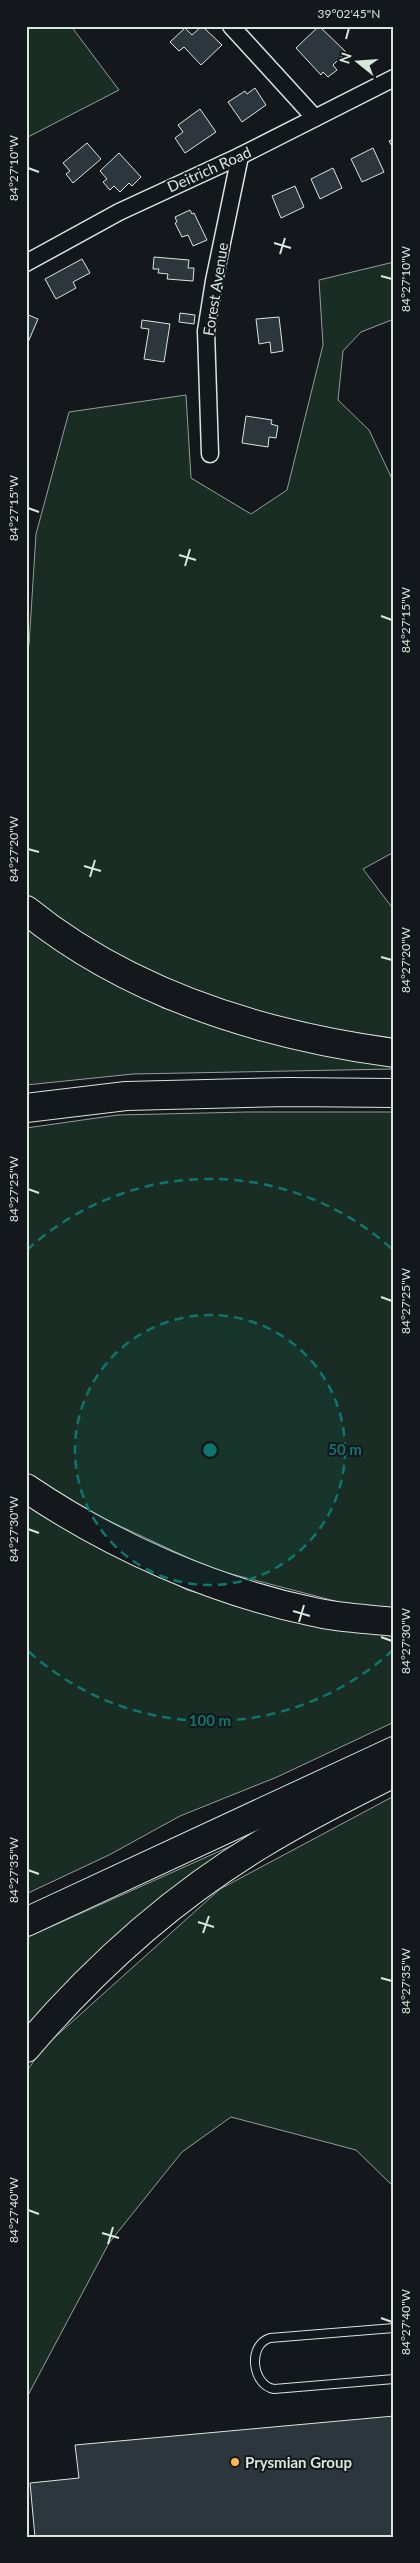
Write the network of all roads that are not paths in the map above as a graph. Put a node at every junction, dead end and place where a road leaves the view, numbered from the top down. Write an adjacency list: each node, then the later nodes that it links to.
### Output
1 (231, 26): 3 (street)
2 (394, 78): 3 (street, Deitrich Road)
3 (316, 118): 4 (street, Deitrich Road)
4 (240, 156): 5 (street, Deitrich Road); 6 (street, Forest Avenue)
5 (26, 263)
6 (210, 454)
7 (26, 910): 8 (highway)
8 (394, 1053)
9 (394, 1093): 10 (highway)
10 (26, 1108)
11 (26, 1488): 12 (highway)
12 (394, 1622)
13 (394, 1751): 15 (highway)
14 (394, 1773): 16 (highway)
15 (26, 1922)
16 (26, 2048)
17 (394, 2328): 18 (lane)
18 (394, 2379)

